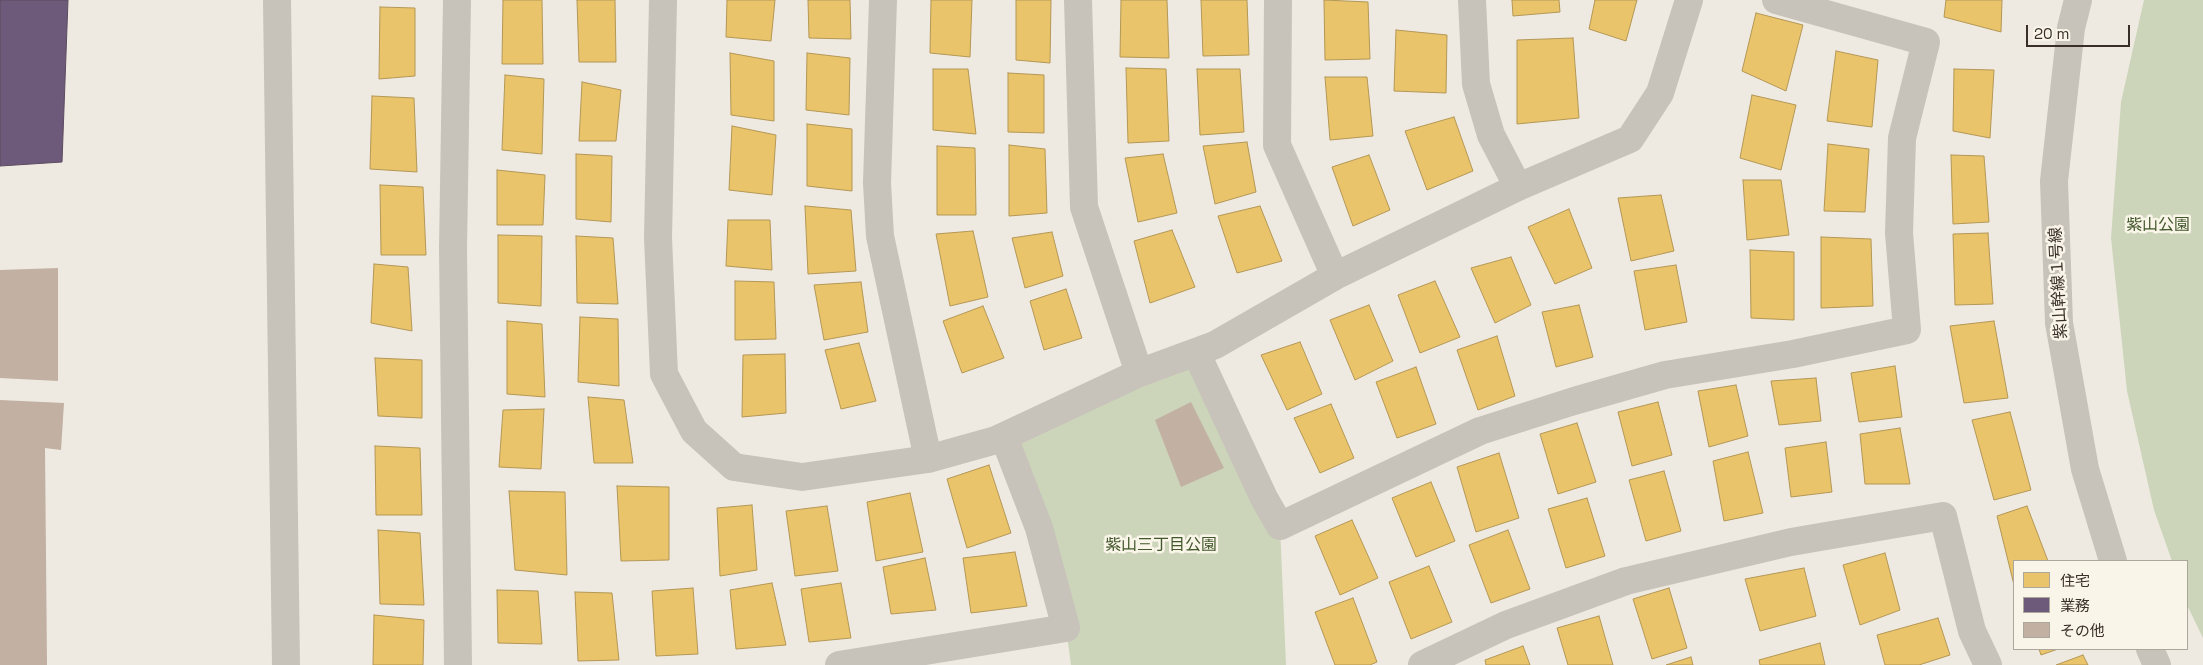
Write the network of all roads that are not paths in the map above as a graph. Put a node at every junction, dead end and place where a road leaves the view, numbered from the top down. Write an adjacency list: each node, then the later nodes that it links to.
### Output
1 (277, 0): 19 (street)
2 (457, 0): 20 (street)
3 (663, 0): 16 (street)
4 (883, 0): 16 (street)
5 (1078, 0): 14 (street)
6 (1278, 0): 12 (street)
7 (1472, 0): 11 (street)
8 (1689, 0): 11 (street)
9 (1776, 0): 13 (street)
10 (2078, 0): 17 (street, 紫山幹線１号線)
11 (1518, 188): 12 (street)
12 (1335, 276): 13 (street)
13 (1196, 352): 14 (street)
14 (1140, 373): 15 (street)
15 (1004, 437): 16 (street); 21 (street)
16 (928, 459)
17 (2113, 560)
18 (2150, 650): 24 (street)
19 (286, 665)
20 (458, 665)
21 (839, 665)
22 (1422, 665): 23 (street)
23 (1988, 665)
24 (2157, 665)

